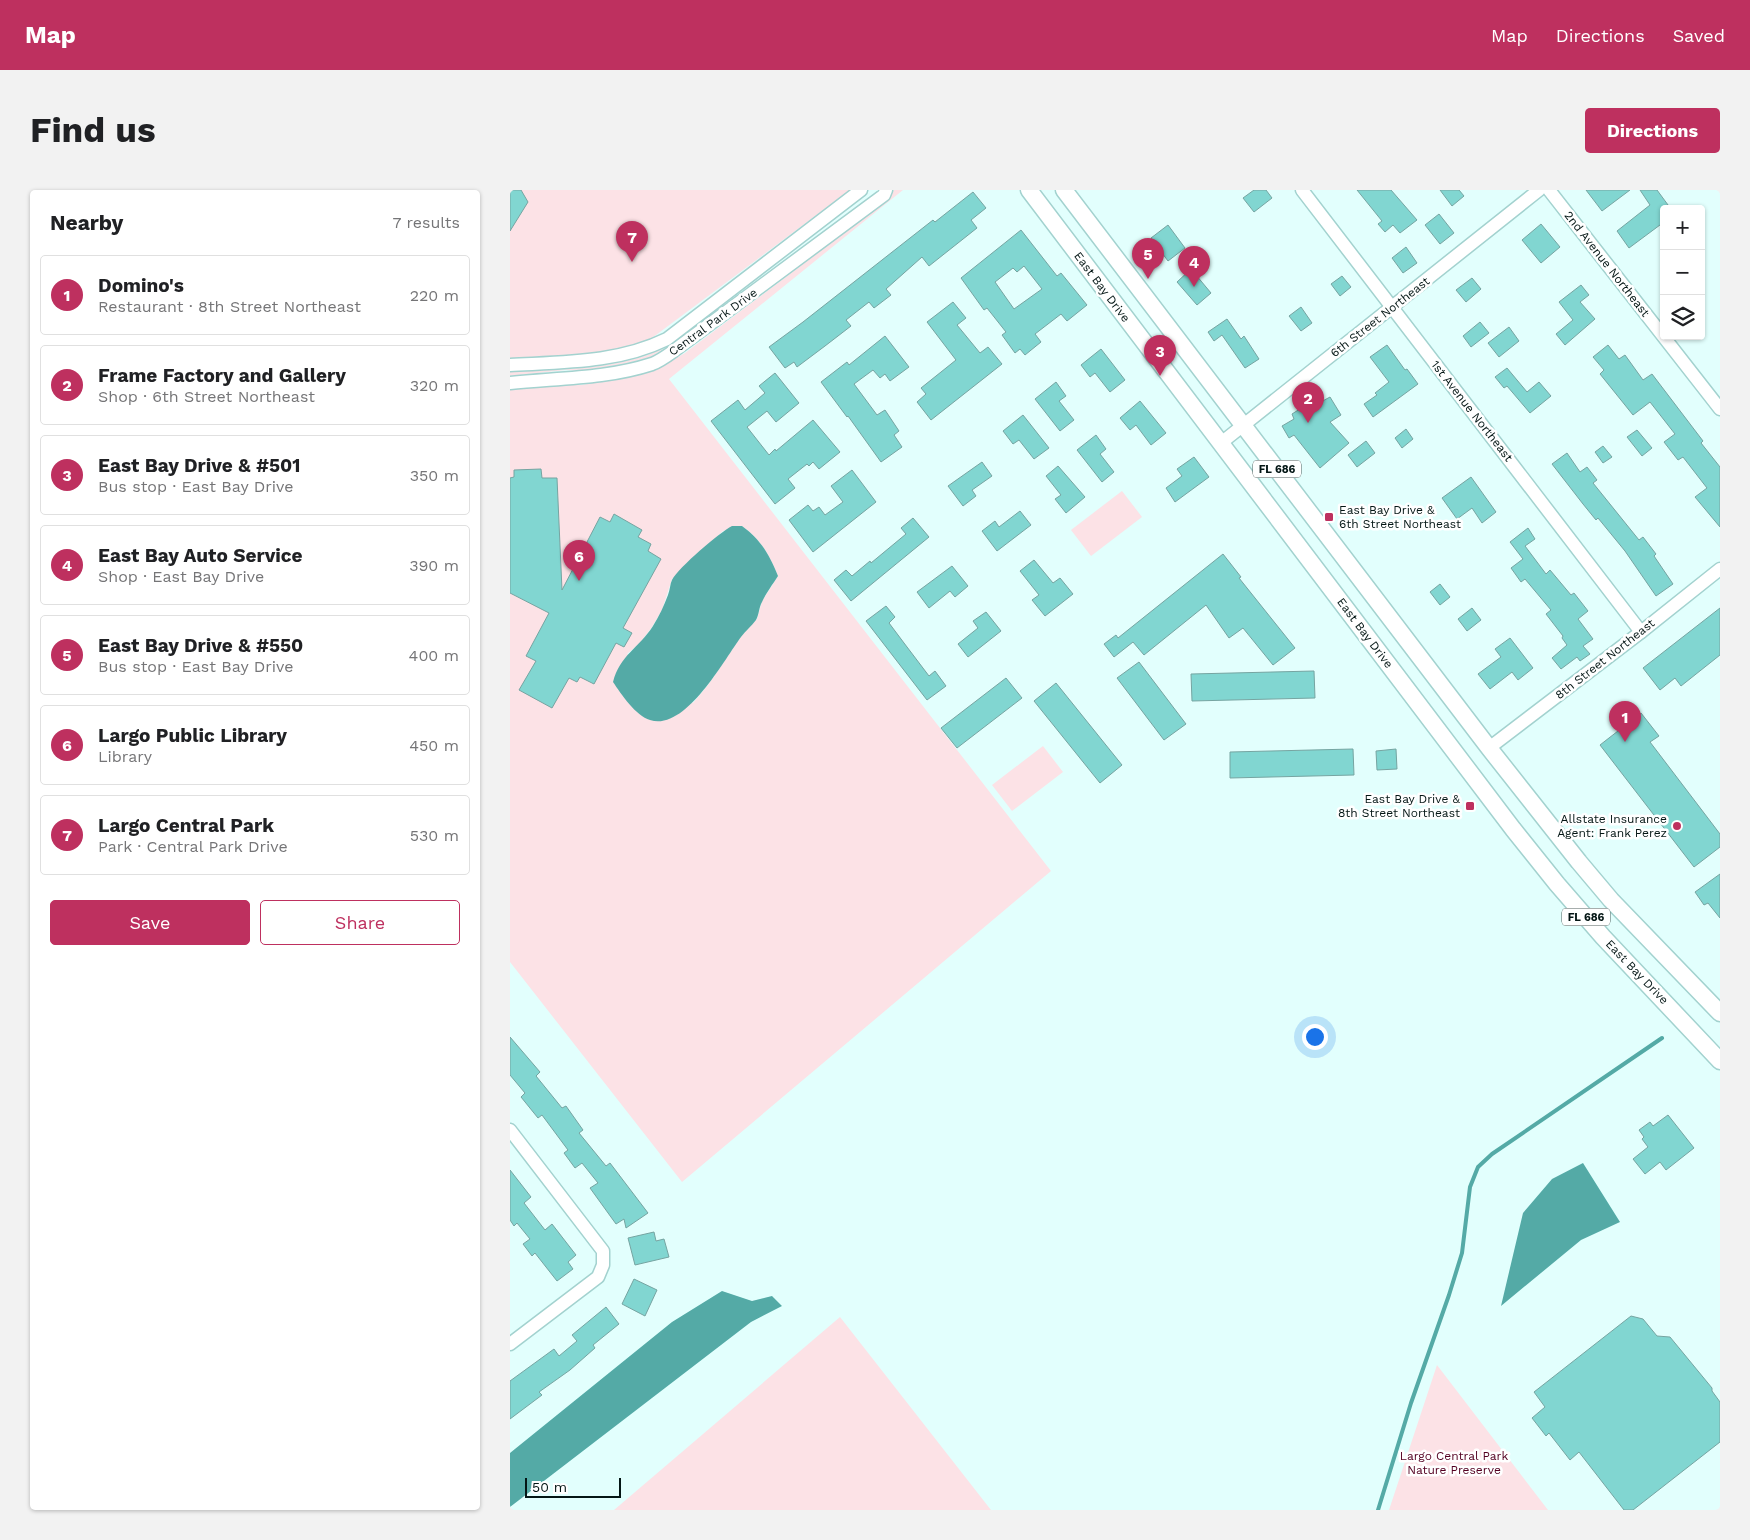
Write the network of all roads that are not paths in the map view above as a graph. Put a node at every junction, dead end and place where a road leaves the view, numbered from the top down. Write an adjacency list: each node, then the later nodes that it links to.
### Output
1 (861, 190): 9 (street, Central Park Drive)
2 (886, 190): 10 (street, Central Park Drive)
3 (1029, 190): 13 (main road, East Bay Drive / FL 686)
4 (1064, 190): 12 (main road, FL 686)
5 (1302, 190): 8 (street, 1st Avenue Northeast)
6 (1539, 190): 8 (street, 6th Street Northeast)
7 (1549, 190): 11 (street, 2nd Avenue Northeast)
8 (1392, 308): 12 (street, 6th Street Northeast); 15 (street, 1st Avenue Northeast)
9 (510, 365)
10 (510, 383)
11 (1720, 409)
12 (1244, 425): 13 (street, 6th Street Northeast); 16 (main road, FL 686)
13 (1221, 443): 18 (main road, East Bay Drive / FL 686)
14 (1720, 569): 15 (street, 8th Street Northeast)
15 (1641, 632): 16 (street, 8th Street Northeast)
16 (1489, 748): 17 (main road, FL 686)
17 (1720, 1013)
18 (1720, 1060)
19 (510, 1130): 20 (street)
20 (510, 1344)

